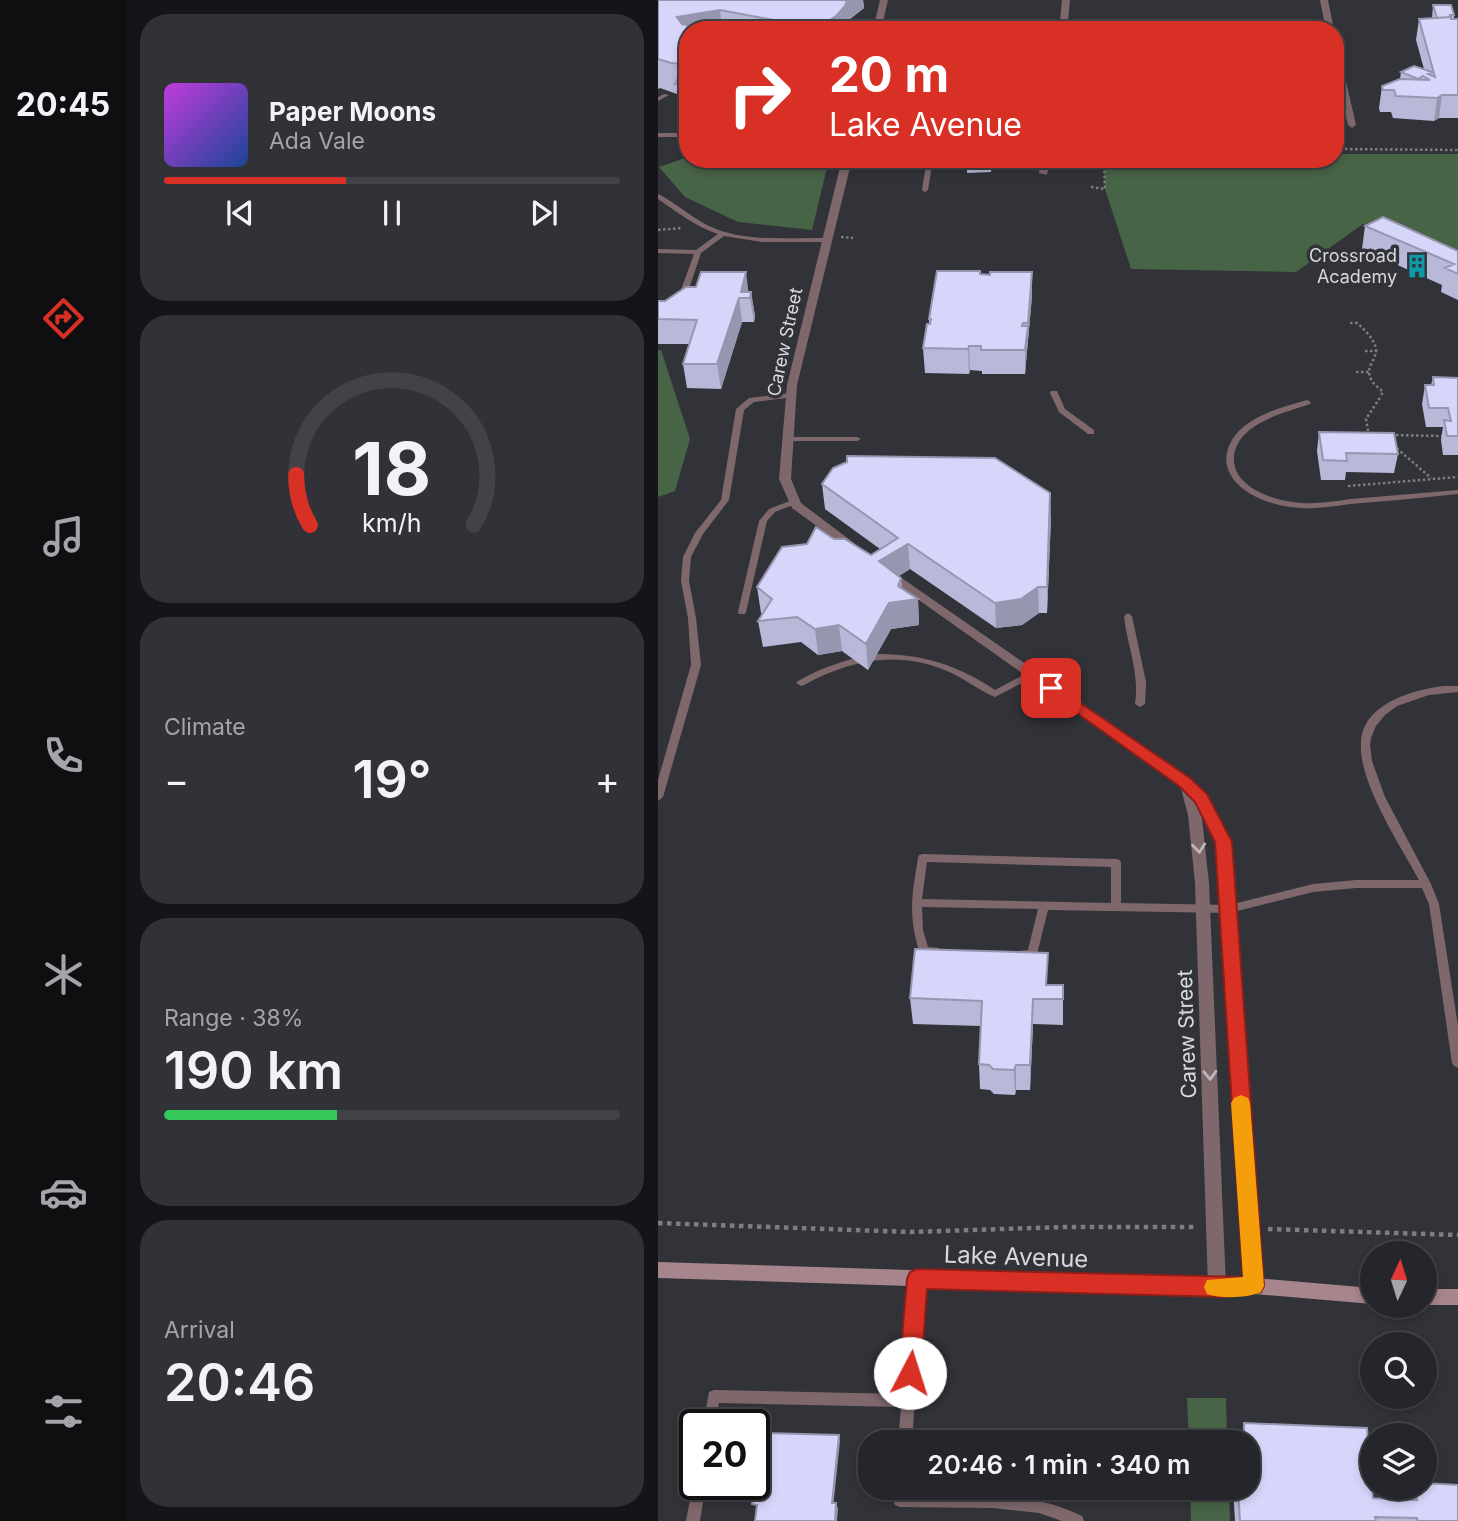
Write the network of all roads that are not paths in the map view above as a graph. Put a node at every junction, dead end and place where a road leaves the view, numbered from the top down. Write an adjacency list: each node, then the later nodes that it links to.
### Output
1 (884, 0): 4 (street)
2 (1066, 0): 5 (street)
3 (1324, 0): 6 (street)
4 (879, 21)
5 (1064, 21)
6 (1328, 21)
7 (1344, 90): 10 (street)
8 (666, 95): 9 (lane)
9 (658, 99)
10 (1352, 125)
11 (658, 135): 12 (lane)
12 (679, 135)
13 (845, 168): 20 (street, Carew Street)
14 (929, 168): 17 (lane)
15 (1044, 168): 16 (street)
16 (1044, 173)
17 (925, 190)
18 (658, 196): 19 (lane)
19 (723, 234): 20 (lane); 22 (lane)
20 (827, 238): 25 (street, Carew Street)
21 (658, 251): 22 (lane)
22 (698, 252): 23 (lane)
23 (678, 308)
24 (1054, 393): 27 (lane)
25 (791, 395): 28 (street, Carew Street); 41 (lane)
26 (1307, 402): 30 (lane)
27 (1091, 432)
28 (788, 439): 29 (lane); 31 (street, Carew Street)
29 (857, 439)
30 (1458, 492)
31 (795, 501): 32 (street); 34 (lane)
32 (867, 558)
33 (896, 578): 36 (street)
34 (742, 612)
35 (1128, 616): 39 (lane)
36 (1032, 674): 37 (lane); 40 (street)
37 (801, 683)
38 (1458, 689): 42 (lane)
39 (1140, 704)
40 (1185, 782): 46 (street, Carew Street, one-way to 46); 47 (street)
41 (658, 797)
42 (1426, 884): 47 (lane); 50 (lane)
43 (916, 903): 44 (lane); 45 (lane); 48 (lane)
44 (1044, 906): 45 (lane); 49 (lane)
45 (1116, 907): 46 (lane)
46 (1204, 909): 47 (lane); 54 (street, Carew Street, one-way to 54)
47 (1229, 909): 53 (street)
48 (951, 951)
49 (1005, 953)
50 (1458, 1063)
51 (658, 1270): 52 (main road, Lake Avenue)
52 (917, 1279): 54 (main road, Lake Avenue); 58 (lane)
53 (1254, 1286): 54 (main road, Lake Avenue); 55 (main road, Lake Avenue)
54 (1217, 1287)
55 (1360, 1295)
56 (1437, 1297): 57 (main road)
57 (1458, 1297)
58 (908, 1401): 59 (lane); 60 (lane)
59 (712, 1409)
60 (906, 1430)
61 (696, 1500): 63 (lane)
62 (900, 1500): 64 (lane)
63 (693, 1521)
64 (1077, 1521)

